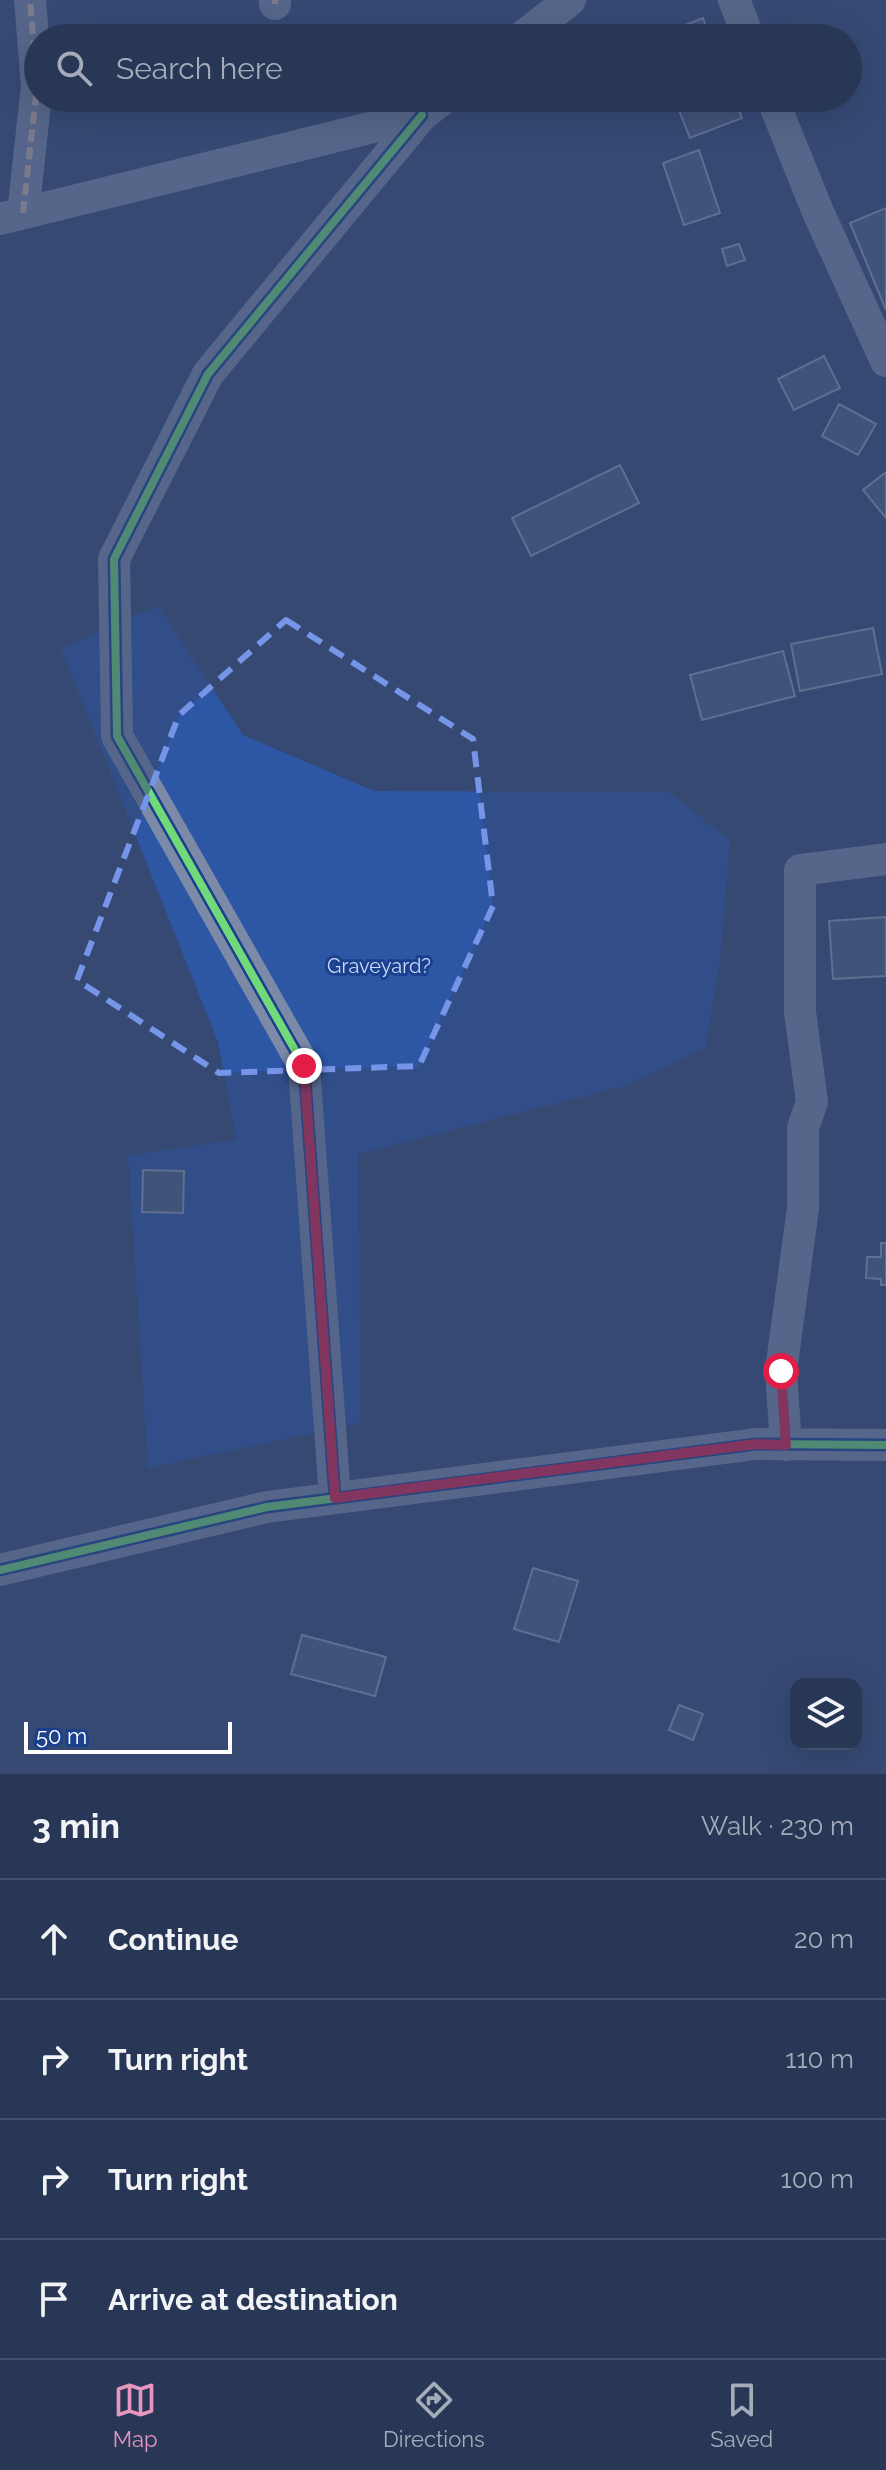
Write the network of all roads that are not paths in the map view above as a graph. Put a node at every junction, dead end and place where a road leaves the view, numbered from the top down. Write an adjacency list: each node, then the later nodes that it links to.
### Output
1 (30, 0): 4 (street)
2 (570, 0): 5 (street)
3 (734, 0): 6 (street)
4 (32, 24)
5 (539, 24)
6 (743, 24)
7 (31, 112): 11 (street)
8 (410, 112): 11 (street)
9 (428, 112): 16 (street)
10 (778, 112): 12 (street)
11 (6, 218)
12 (886, 361)
13 (886, 859): 14 (street)
14 (786, 1445): 15 (street); 16 (street)
15 (886, 1445)
16 (335, 1498): 17 (street)
17 (0, 1570)

